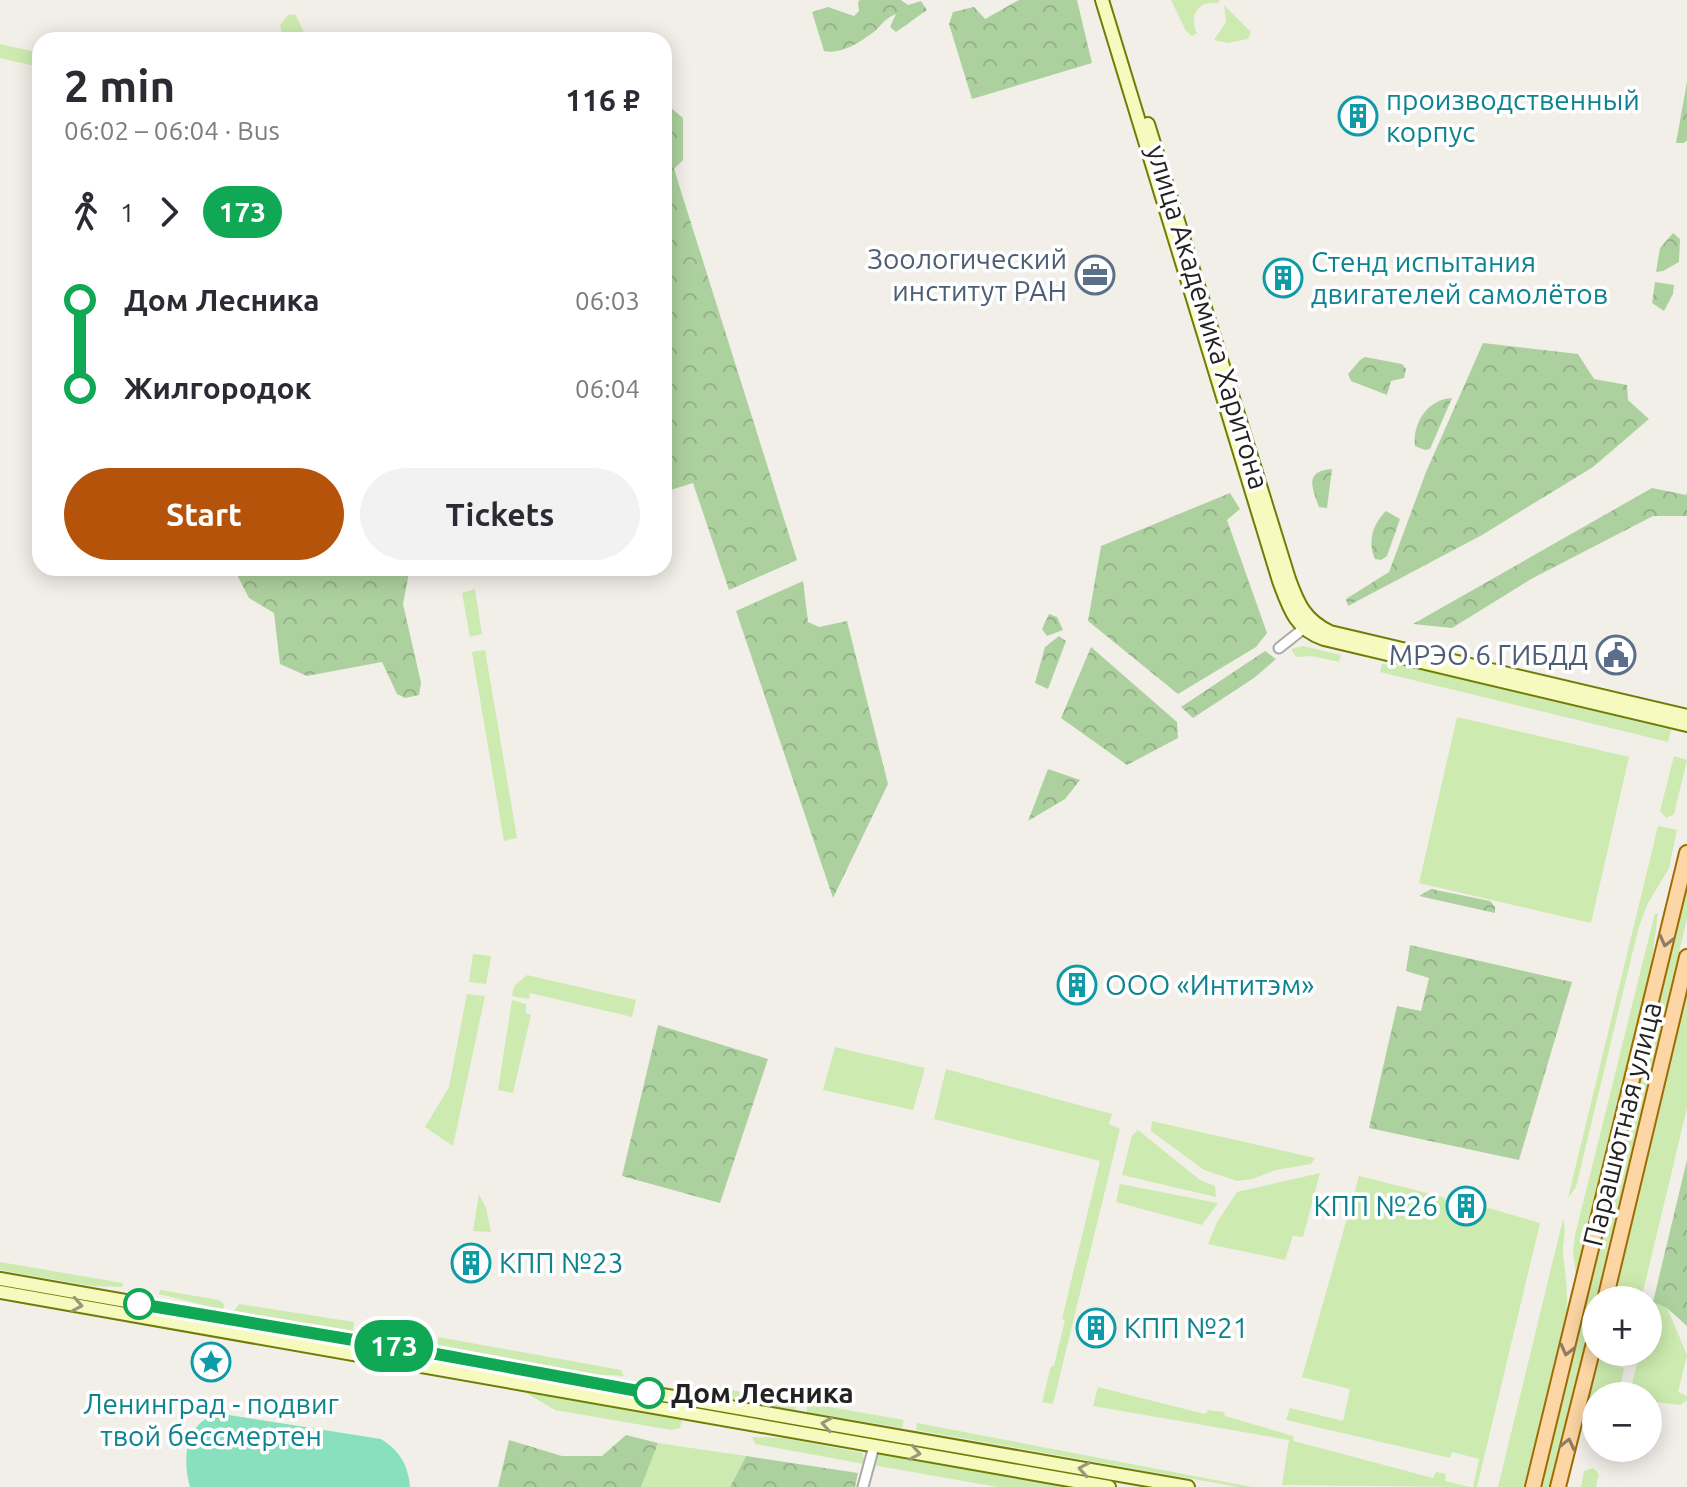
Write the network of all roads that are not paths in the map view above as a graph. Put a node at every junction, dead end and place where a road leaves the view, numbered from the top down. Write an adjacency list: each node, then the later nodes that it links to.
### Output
1 (1102, 0): 3 (main road, улица Академика Харитона)
2 (1109, 0): 3 (main road, улица Академика Харитона)
3 (1160, 177): 4 (main road, улица Академика Харитона); 6 (main road, улица Академика Харитона)
4 (1303, 629): 5 (street); 7 (main road)
5 (1279, 648)
6 (1687, 716)
7 (1687, 725)
8 (1687, 853): 18 (main road, Парашютная улица, one-way to 18)
9 (1687, 957): 11 (main road, Парашютная улица)
10 (0, 1279): 17 (main road, one-way to 10)
11 (1608, 1286)
12 (0, 1292): 14 (main road, one-way to 14)
13 (1588, 1366): 19 (main road, one-way to 13)
14 (874, 1446): 15 (street); 16 (main road, one-way to 16)
15 (863, 1487)
16 (1109, 1487)
17 (1188, 1487)
18 (1533, 1487)
19 (1558, 1487)

